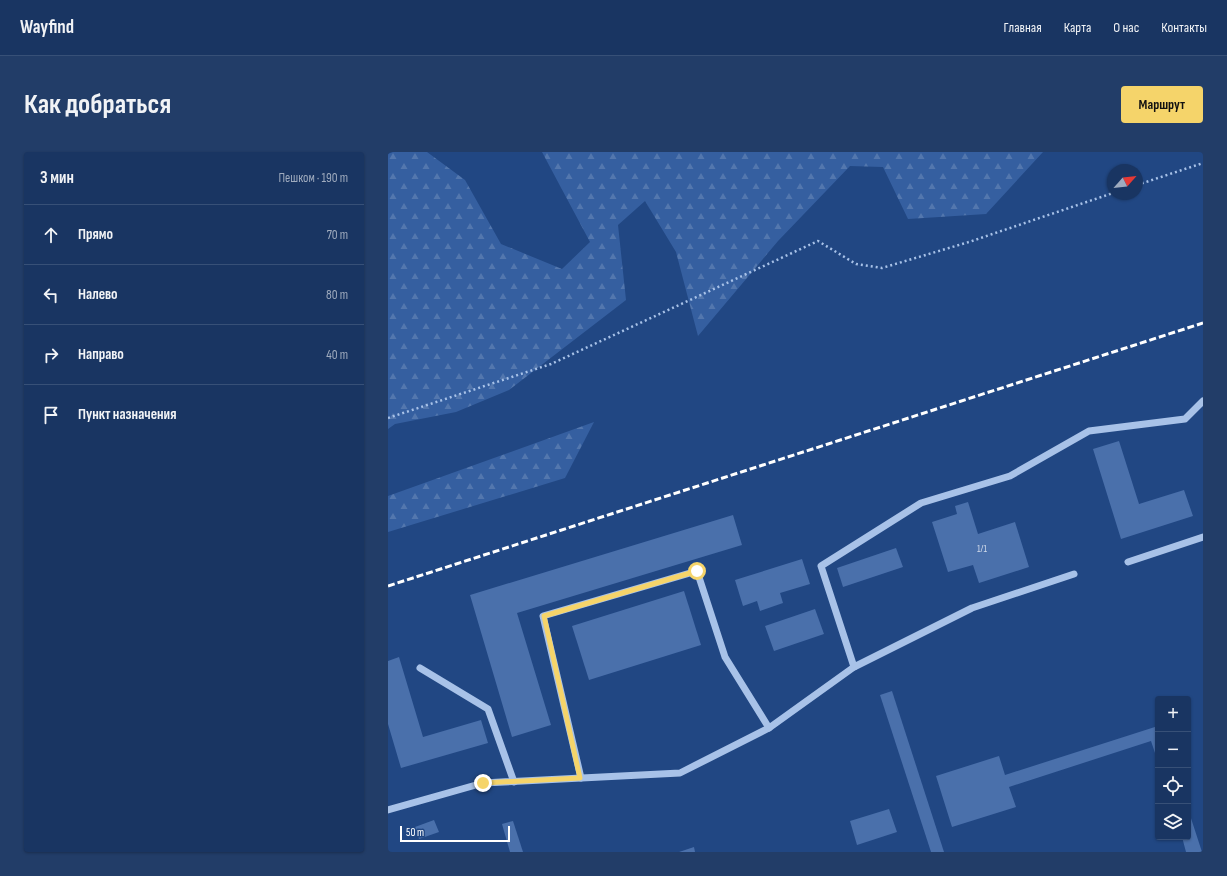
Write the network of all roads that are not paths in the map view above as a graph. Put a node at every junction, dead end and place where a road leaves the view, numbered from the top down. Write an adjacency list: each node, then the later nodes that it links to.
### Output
1 (1203, 401): 5 (street)
2 (1203, 537): 3 (street)
3 (1128, 562)
4 (1074, 574): 5 (street)
5 (854, 667): 7 (street)
6 (420, 668): 9 (street)
7 (769, 728): 8 (street); 8 (street)
8 (580, 778): 9 (street)
9 (514, 782): 10 (street)
10 (388, 810)

